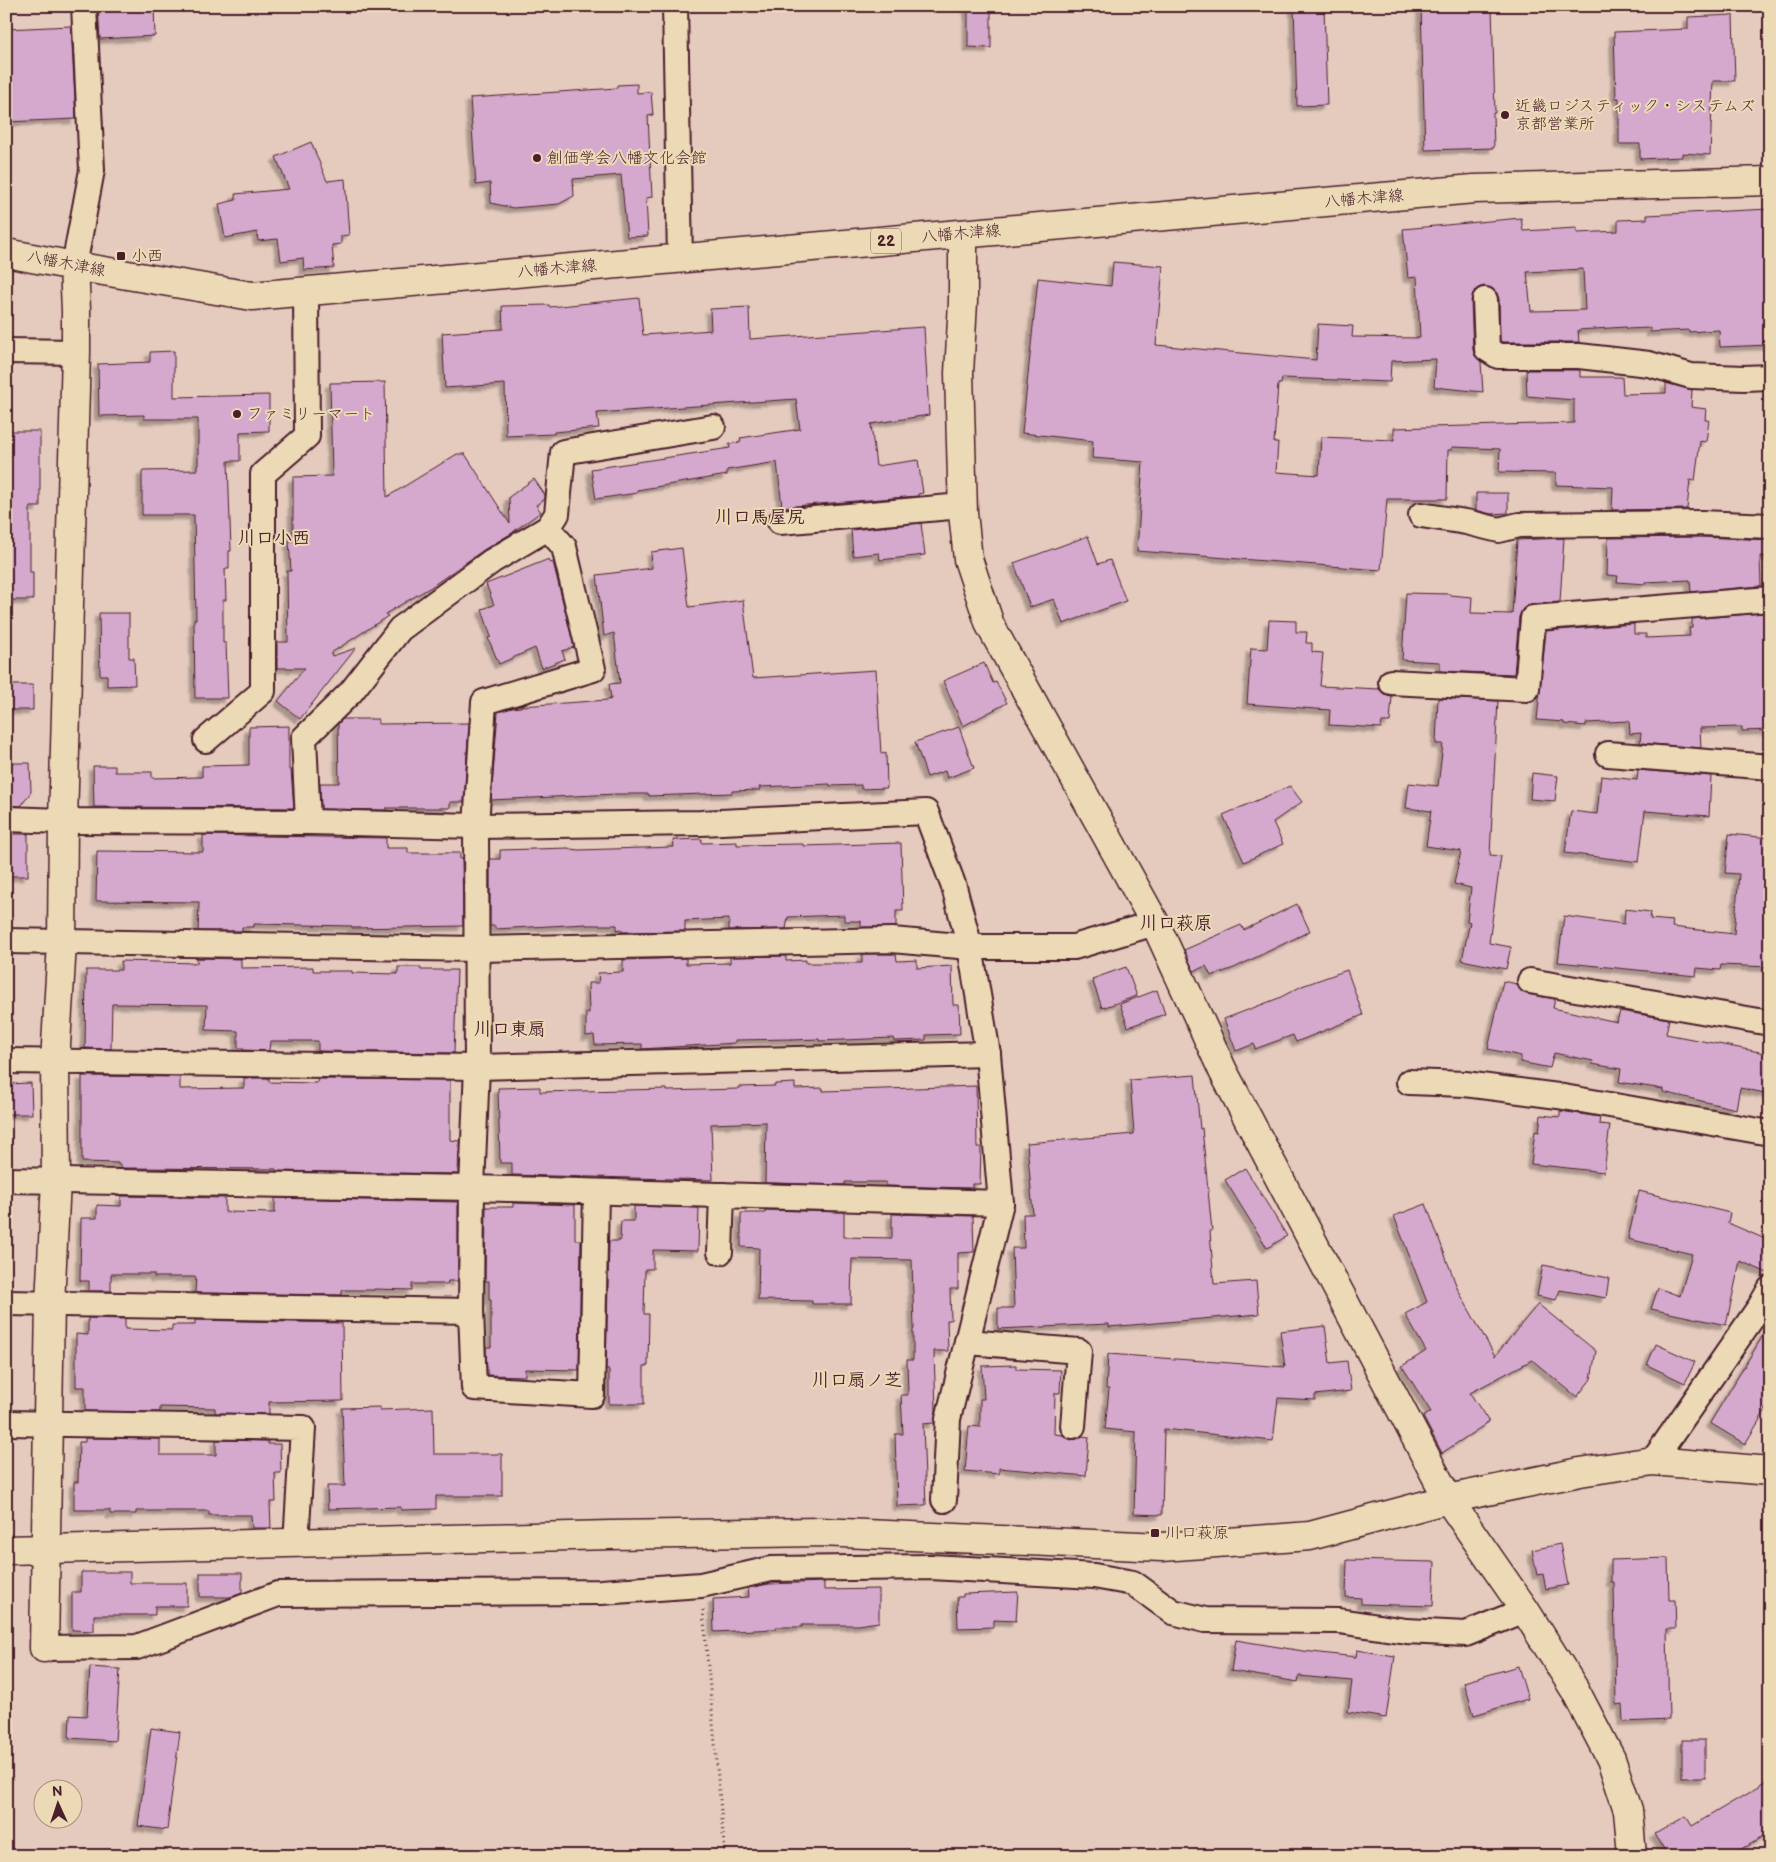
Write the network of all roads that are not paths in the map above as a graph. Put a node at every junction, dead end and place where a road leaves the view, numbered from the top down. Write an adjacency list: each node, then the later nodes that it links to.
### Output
1 (84, 6): 7 (street)
2 (675, 6): 6 (street)
3 (1770, 181): 4 (street, 八幡木津線 / 22)
4 (963, 234): 6 (street, 八幡木津線 / 22); 14 (street)
5 (6, 253): 7 (street, 八幡木津線 / 22)
6 (680, 258): 8 (street, 八幡木津線 / 22)
7 (74, 266): 8 (street, 八幡木津線 / 22); 11 (street)
8 (306, 292): 21 (street)
9 (1485, 300): 12 (street)
10 (6, 351): 11 (street)
11 (76, 352): 25 (street)
12 (1770, 378)
13 (713, 427): 18 (street)
14 (962, 506): 16 (street); 28 (street)
15 (1422, 515): 17 (street)
16 (780, 522)
17 (1770, 526)
18 (548, 528): 26 (street); 27 (street)
19 (1770, 599): 20 (street)
20 (1391, 682)
21 (206, 740)
22 (1608, 754): 23 (street)
23 (1770, 767)
24 (6, 819): 25 (street)
25 (63, 821): 26 (street); 30 (street)
26 (308, 822): 27 (street)
27 (476, 826): 31 (street); 32 (street)
28 (1155, 923): 31 (street); 58 (street)
29 (6, 941): 30 (street)
30 (62, 943): 32 (street); 37 (street)
31 (970, 947): 32 (street); 35 (street)
32 (477, 949): 38 (street)
33 (1530, 981): 34 (street)
34 (1770, 1022)
35 (988, 1054): 38 (street); 46 (street)
36 (6, 1061): 37 (street)
37 (55, 1062): 38 (street); 42 (street)
38 (477, 1067): 43 (street)
39 (1409, 1082): 40 (street)
40 (1770, 1133)
41 (6, 1180): 42 (street)
42 (56, 1180): 43 (street); 50 (street)
43 (472, 1188): 44 (street); 51 (street)
44 (596, 1192): 45 (street); 51 (street)
45 (722, 1195): 46 (street); 47 (street)
46 (1001, 1203): 52 (street)
47 (720, 1252)
48 (1770, 1289): 56 (street)
49 (6, 1303): 50 (street)
50 (50, 1304): 51 (street); 54 (street)
51 (471, 1311)
52 (967, 1342): 55 (street); 59 (street)
53 (6, 1423): 54 (street)
54 (47, 1424): 60 (street); 62 (street)
55 (1073, 1426)
56 (1653, 1461): 57 (street); 58 (street)
57 (1770, 1472)
58 (1448, 1499): 60 (street); 63 (street)
59 (944, 1500)
60 (296, 1543): 62 (street)
61 (6, 1550): 62 (street)
62 (46, 1550): 64 (street)
63 (1525, 1610): 64 (street); 65 (street)
64 (44, 1648)
65 (1632, 1856)

